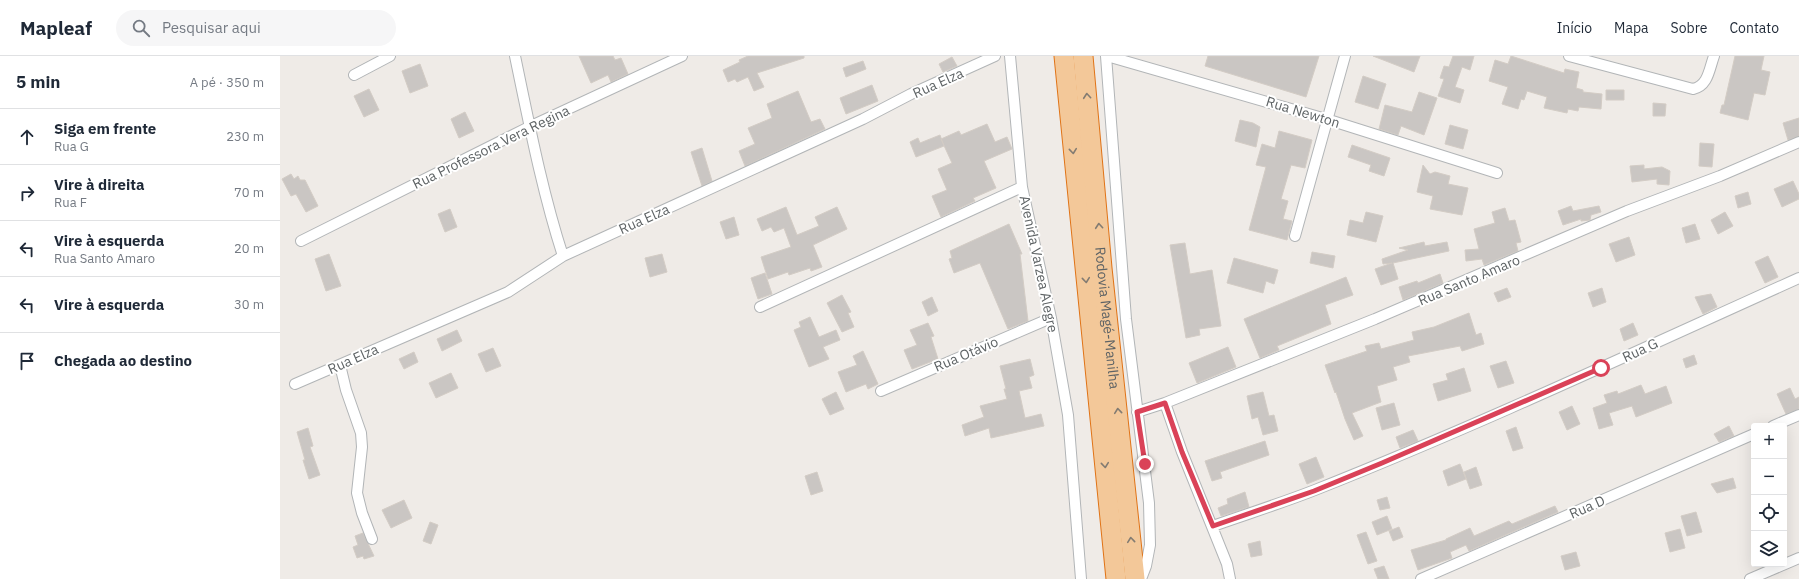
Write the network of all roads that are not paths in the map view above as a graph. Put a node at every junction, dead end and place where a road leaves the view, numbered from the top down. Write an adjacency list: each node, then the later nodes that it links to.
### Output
1 (390, 56): 12 (street)
2 (515, 56): 14 (street)
3 (682, 56): 14 (street, Rua Professora Vera Regina)
4 (995, 56): 20 (street, Rua Elza)
5 (1010, 56): 17 (street)
6 (1064, 56): 36 (highway, Rodovia Magé-Manilha, one-way to 36)
7 (1083, 56): 37 (highway, Rodovia Magé-Manilha, one-way to 7)
8 (1107, 56): 13 (street, Rua Newton); 28 (street)
9 (1345, 56): 13 (street)
10 (1569, 56): 11 (street)
11 (1714, 56)
12 (354, 75)
13 (1326, 119): 16 (street, Rua Newton); 18 (street)
14 (530, 127): 19 (street, Rua Professora Vera Regina); 20 (street)
15 (1799, 142): 27 (street, Rua Santo Amaro)
16 (1497, 173)
17 (1022, 187): 22 (street, Avenida Varzea Alegre); 23 (street, Avenida Varzea Alegre)
18 (1295, 236)
19 (301, 241)
20 (563, 256): 24 (street, Rua Elza)
21 (1799, 278): 32 (street, Rua G)
22 (760, 307)
23 (1052, 318): 26 (street, Rua Otávio); 35 (street, Avenida Varzea Alegre)
24 (340, 365): 25 (street, Rua Elza); 33 (street)
25 (295, 384)
26 (881, 391)
27 (1165, 403): 28 (street, Rua Santo Amaro); 32 (street)
28 (1137, 412): 38 (street)
29 (1799, 415): 30 (street)
30 (1780, 423)
31 (1751, 435): 40 (street, Rua D)
32 (1213, 526): 39 (street)
33 (372, 539)
34 (1799, 558): 41 (street)
35 (1082, 579)
36 (1116, 579)
37 (1135, 579)
38 (1141, 579)
39 (1230, 579)
40 (1420, 579)
41 (1750, 579)

